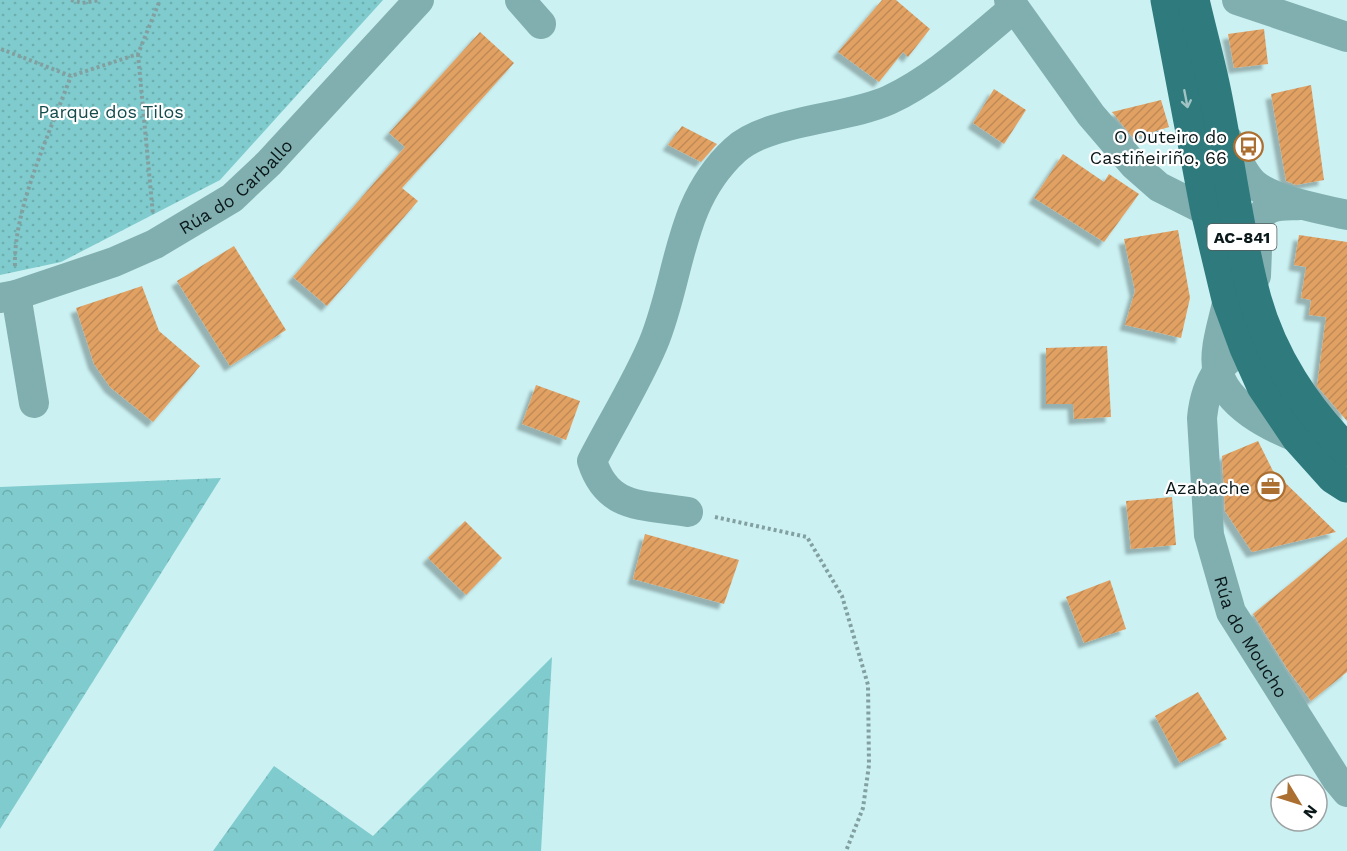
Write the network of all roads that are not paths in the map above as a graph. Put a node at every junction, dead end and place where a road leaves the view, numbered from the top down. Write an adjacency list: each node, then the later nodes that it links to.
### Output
1 (420, 0): 13 (street, Rúa do Carballo)
2 (520, 0): 5 (street)
3 (1200, 3): 6 (street); 7 (main road, AC-841)
4 (1011, 4): 11 (street); 22 (street)
5 (541, 24)
6 (1347, 37)
7 (1194, 63): 8 (main road, AC-841); 11 (main road, AC-841, one-way to 11)
8 (1222, 128): 9 (main road, AC-841); 10 (street)
9 (1228, 166): 14 (main road, AC-841); 16 (street)
10 (1304, 205): 12 (street); 14 (street)
11 (1207, 211): 14 (main road, AC-841)
12 (1347, 215)
13 (8, 296): 17 (street)
14 (1241, 300): 15 (street); 16 (main road, AC-841); 18 (main road, AC-841)
15 (1217, 371): 16 (street, Rúa do Moucho); 16 (street); 19 (street, Rúa do Moucho)
16 (1256, 372): 19 (street, Rúa do Moucho); 20 (street); 21 (main road, AC-841)
17 (34, 403)
18 (1347, 450)
19 (1205, 460): 23 (street, Rúa do Moucho)
20 (1347, 463)
21 (1347, 486)
22 (688, 512)
23 (1347, 792)

